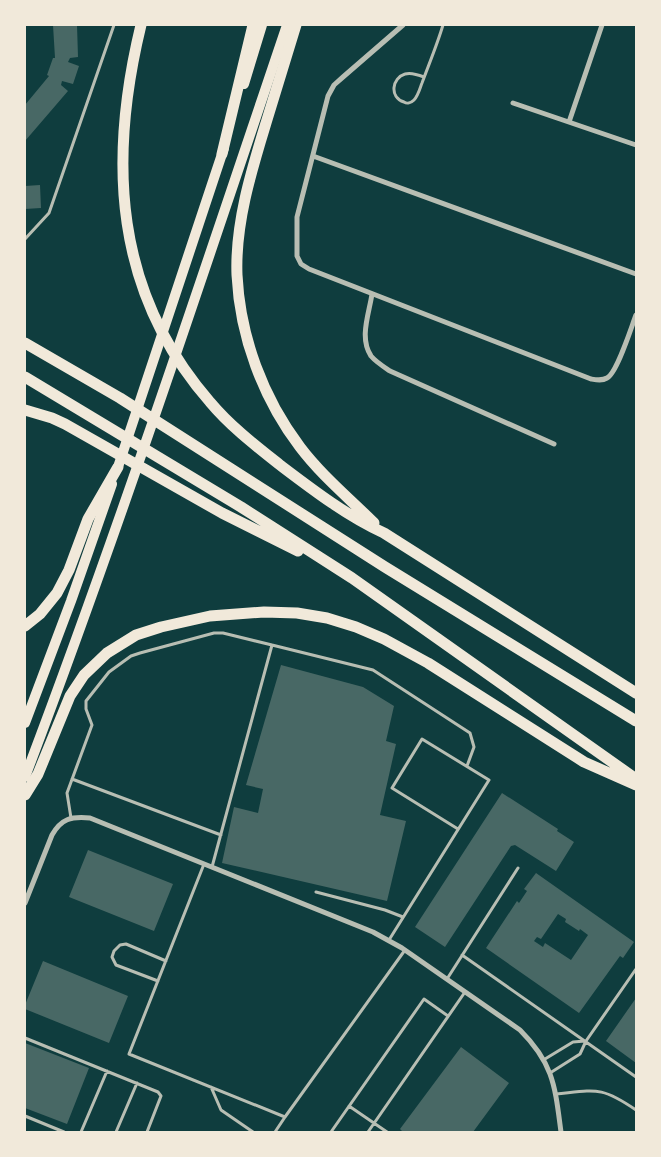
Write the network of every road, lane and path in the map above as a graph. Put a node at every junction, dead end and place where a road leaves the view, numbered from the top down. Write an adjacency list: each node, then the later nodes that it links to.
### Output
1 (114, 25): 16 (lane)
2 (141, 25): 25 (highway)
3 (253, 25): 14 (highway)
4 (262, 25): 14 (highway)
5 (286, 25): 33 (highway)
6 (296, 25): 25 (highway)
7 (404, 25): 15 (street)
8 (443, 25): 10 (lane)
9 (602, 25): 12 (street)
10 (424, 76): 10 (lane)
11 (513, 103): 12 (street)
12 (569, 122): 13 (street)
13 (636, 145)
14 (222, 154): 24 (highway)
15 (312, 156): 17 (street); 18 (street)
16 (25, 238)
17 (636, 274)
18 (372, 294): 19 (street); 23 (street)
19 (636, 315)
20 (25, 343): 30 (highway)
21 (25, 377): 26 (highway)
22 (25, 410): 26 (highway)
23 (554, 444)
24 (118, 467): 27 (highway); 31 (highway)
25 (384, 533): 29 (highway)
26 (352, 578): 35 (highway)
27 (25, 626)
28 (272, 645): 32 (lane); 34 (lane); 40 (lane)
29 (636, 693)
30 (636, 722)
31 (25, 723)
32 (467, 766): 39 (lane); 39 (lane)
33 (25, 777)
34 (71, 779): 38 (lane); 40 (lane)
35 (636, 779)
36 (636, 785): 37 (highway)
37 (25, 795)
38 (72, 818): 41 (street); 45 (street)
39 (458, 829): 46 (lane)
40 (221, 835): 42 (lane)
41 (204, 864): 42 (street); 50 (lane)
42 (212, 867): 47 (street)
43 (518, 868): 49 (lane)
44 (316, 892): 46 (lane)
45 (25, 903)
46 (403, 917): 47 (lane)
47 (389, 940): 48 (street)
48 (405, 950): 52 (street); 68 (lane)
49 (462, 955): 52 (lane); 57 (lane)
50 (166, 961): 53 (lane); 53 (lane)
51 (636, 969): 57 (lane)
52 (447, 979): 54 (street)
53 (158, 981): 63 (lane)
54 (465, 992): 55 (lane); 58 (street)
55 (448, 1016): 65 (lane); 69 (lane)
56 (25, 1038): 59 (lane)
57 (586, 1041): 58 (lane); 60 (lane); 61 (lane)
58 (545, 1059): 60 (street)
59 (107, 1071): 62 (lane); 71 (lane)
60 (550, 1073): 64 (street)
61 (636, 1077)
62 (137, 1083): 72 (lane); 73 (lane)
63 (211, 1088): 68 (lane); 74 (lane)
64 (556, 1094): 66 (lane); 79 (street)
65 (350, 1106): 69 (lane); 76 (lane)
66 (636, 1110)
67 (25, 1116): 70 (lane)
68 (285, 1117): 75 (lane)
69 (375, 1123): 77 (lane); 78 (lane)
70 (64, 1132)
71 (81, 1132)
72 (116, 1132)
73 (147, 1132)
74 (253, 1132)
75 (275, 1132)
76 (331, 1132)
77 (368, 1132)
78 (387, 1132)
79 (561, 1132)

